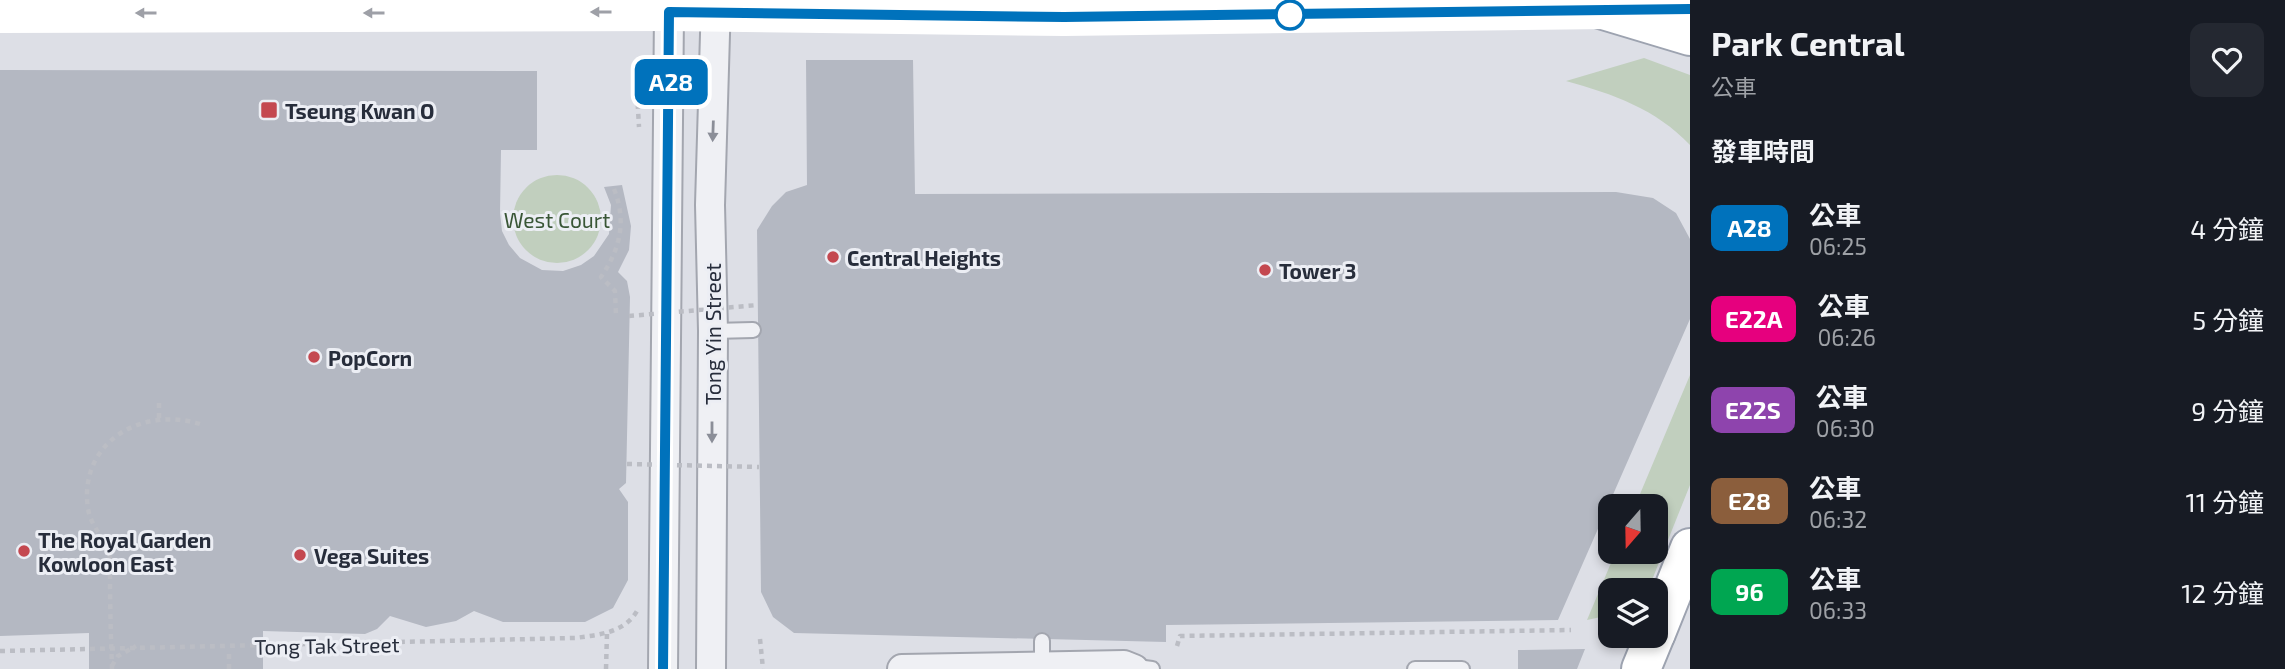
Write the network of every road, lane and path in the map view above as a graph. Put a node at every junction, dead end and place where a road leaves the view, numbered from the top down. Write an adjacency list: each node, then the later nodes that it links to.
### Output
1 (671, 6): 2 (main road); 5 (main road, one-way to 5); 33 (street, Tong Yin Street)
2 (715, 7): 3 (main road); 12 (street, Tong Yin Street, one-way to 12)
3 (1600, 9): 4 (main road); 6 (main road)
4 (1690, 9)
5 (0, 13)
6 (1690, 36)
7 (614, 189): 9 (path)
8 (758, 305): 10 (path, bridge)
9 (616, 316)
10 (629, 316)
11 (753, 330): 12 (lane)
12 (713, 331): 34 (street, Tong Yin Street, one-way to 34)
13 (159, 399): 14 (path)
14 (159, 418): 15 (path, bridge); 30 (path, bridge)
15 (200, 424)
16 (627, 464): 17 (path, bridge)
17 (759, 467)
18 (1690, 548): 19 (main road)
19 (1668, 602)
20 (641, 604): 22 (path, Tong Tak Street)
21 (1571, 629): 25 (path)
22 (607, 633): 27 (path, Tong Tak Street); 32 (path)
23 (760, 639): 35 (path)
24 (136, 646): 30 (path, bridge)
25 (1177, 646)
26 (1650, 648): 40 (main road)
27 (0, 651)
28 (229, 653): 31 (path)
29 (1129, 667): 36 (street); 37 (lane)
30 (111, 668)
31 (229, 669)
32 (606, 669)
33 (663, 669)
34 (711, 669)
35 (763, 669)
36 (902, 669)
37 (1152, 669)
38 (1415, 669): 39 (lane)
39 (1462, 669)
40 (1642, 669)

